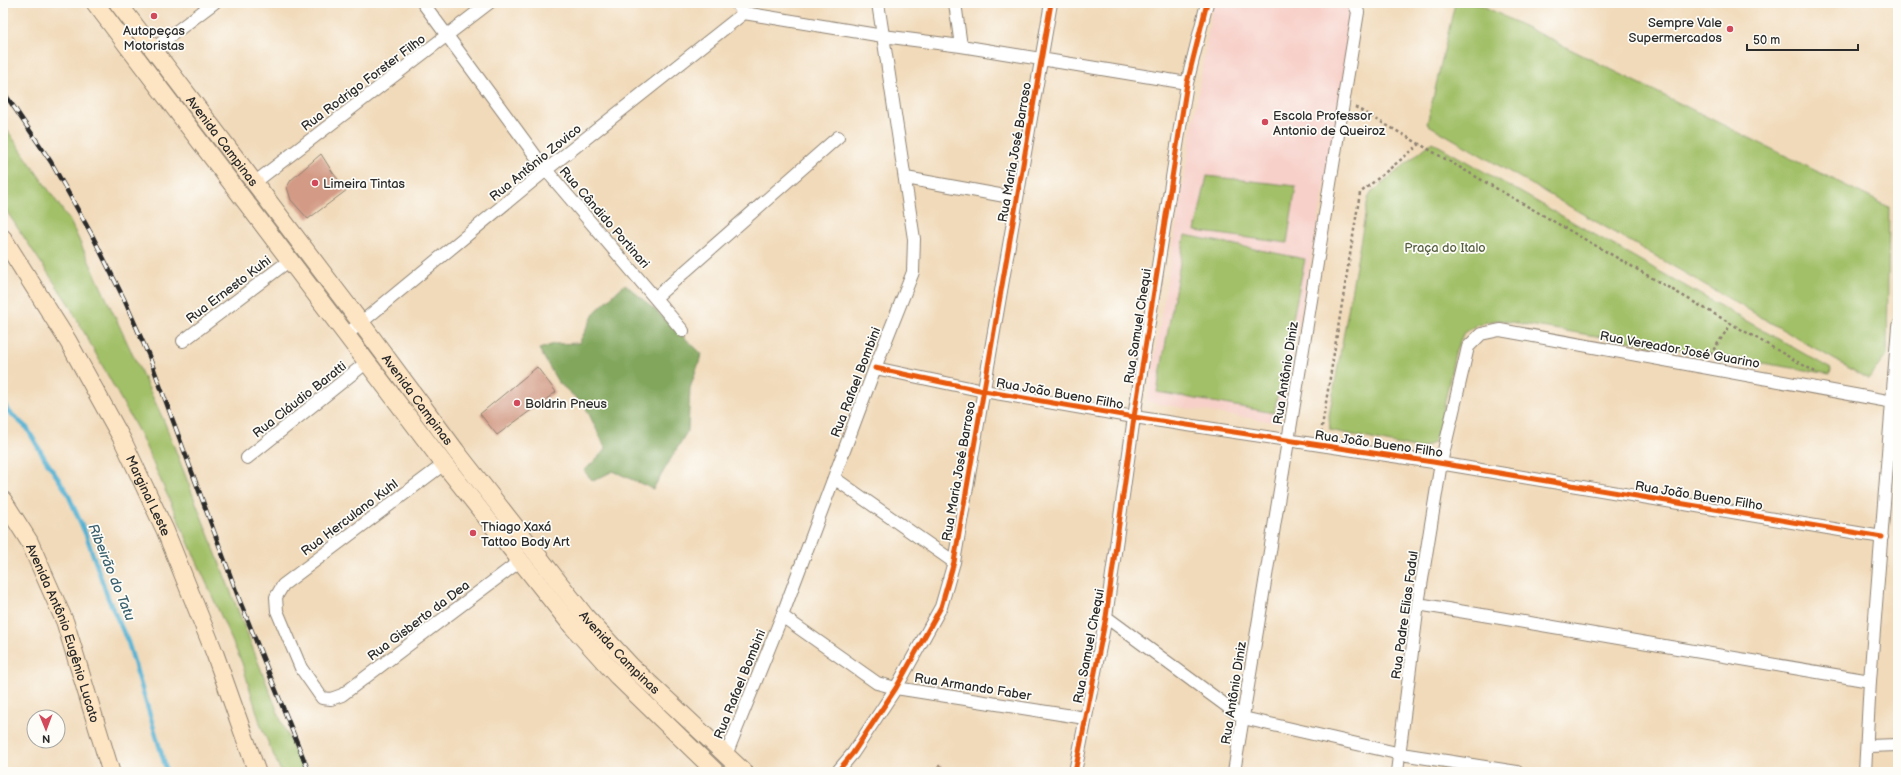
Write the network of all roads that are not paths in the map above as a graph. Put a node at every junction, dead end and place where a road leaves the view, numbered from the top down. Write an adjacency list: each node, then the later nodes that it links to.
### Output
1 (95, 3): 25 (main road, Avenida Campinas)
2 (118, 3): 16 (main road, Avenida Campinas)
3 (214, 3): 16 (street)
4 (423, 3): 13 (street, Rua Cândido Portinari)
5 (489, 3): 13 (street, Rua Rodrigo Forster Filho)
6 (736, 3): 12 (street)
7 (878, 3): 14 (street, Rua Rafael Bombini)
8 (955, 3): 15 (street)
9 (1051, 3): 17 (street, Rua Maria José Barroso)
10 (1207, 3): 18 (street, Rua Samuel Chequi)
11 (1354, 3): 38 (street, Rua Antônio Diniz)
12 (744, 13): 14 (street); 20 (street, Rua Antônio Zovico)
13 (447, 36): 20 (street, Rua Cândido Portinari); 22 (street, Rua Rodrigo Forster Filho)
14 (883, 36): 15 (street); 21 (street, Rua Rafael Bombini)
15 (961, 46): 17 (street)
16 (153, 49): 22 (main road, Avenida Campinas)
17 (1042, 59): 18 (street); 23 (street, Rua Maria José Barroso)
18 (1187, 83): 37 (street, Rua Samuel Chequi)
19 (838, 137): 26 (street)
20 (546, 170): 26 (street, Rua Cândido Portinari); 27 (street, Rua Antônio Zovico)
21 (906, 178): 23 (street); 34 (street, Rua Rafael Bombini)
22 (254, 183): 27 (main road, Avenida Campinas)
23 (1016, 198): 35 (street, Rua Maria José Barroso)
24 (3, 238): 60 (main road, Marginal Leste)
25 (290, 260): 30 (main road, Avenida Campinas); 31 (street, Rua Ernesto Kuhi)
26 (656, 297): 29 (street, Rua Cândido Portinari)
27 (362, 323): 30 (street, Rua Antônio Zovico); 58 (main road, Avenida Campinas)
28 (1898, 326): 36 (street)
29 (683, 331)
30 (346, 335): 33 (main road, Avenida Campinas)
31 (183, 341)
32 (1468, 347): 36 (street, Rua Vereador José Guarino); 40 (street, Rua Padre Elias Fadul)
33 (367, 362): 39 (street, Rua Cláudio Baratti); 41 (main road, Avenida Campinas)
34 (875, 368): 35 (street, Rua João Bueno Filho); 42 (street, Rua Rafael Bombini)
35 (984, 391): 37 (street, Rua João Bueno Filho); 46 (street, Rua Maria José Barroso)
36 (1893, 402): 44 (street)
37 (1134, 417): 38 (street, Rua João Bueno Filho); 49 (street, Rua Samuel Chequi)
38 (1289, 441): 40 (street, Rua João Bueno Filho); 54 (street, Rua Antônio Diniz)
39 (247, 458)
40 (1441, 463): 44 (street, Rua João Bueno Filho); 47 (street, Rua Padre Elias Fadul)
41 (444, 464): 45 (main road, Avenida Campinas); 52 (street, Rua Herculano Kuhl)
42 (834, 478): 46 (street); 48 (street, Rua Rafael Bombini)
43 (3, 500): 59 (main road, Avenida Antônio Eugênio Lucato)
44 (1882, 537): 50 (street)
45 (520, 561): 52 (street, Rua Gisberto da Dea); 61 (main road, Avenida Campinas)
46 (954, 562): 51 (street, Rua Maria José Barroso)
47 (1418, 604): 50 (street); 57 (street, Rua Padre Elias Fadul)
48 (782, 616): 51 (street, Rua Armando Faber); 58 (street, Rua Rafael Bombini)
49 (1106, 617): 53 (street, Rua Samuel Chequi); 54 (street)
50 (1870, 681): 56 (street)
51 (896, 688): 53 (street, Rua Armando Faber); 63 (street, Rua Maria José Barroso)
52 (331, 699)
53 (1085, 718): 64 (street, Rua Samuel Chequi)
54 (1242, 718): 57 (street); 65 (street, Rua Antônio Diniz)
55 (1898, 745): 56 (street)
56 (1868, 746): 68 (street)
57 (1401, 754): 66 (street, Rua Padre Elias Fadul); 67 (street)
58 (726, 755): 62 (main road, Avenida Campinas)
59 (111, 772)
60 (257, 772)
61 (716, 772)
62 (744, 772)
63 (837, 772)
64 (1075, 772)
65 (1234, 772)
66 (1397, 772)
67 (1518, 772)
68 (1865, 772)

